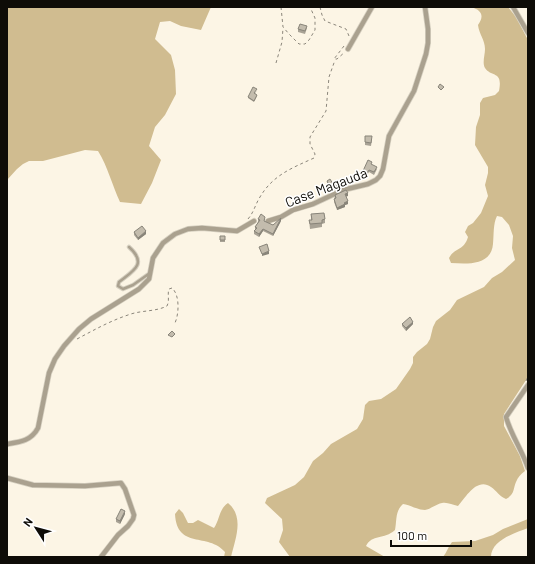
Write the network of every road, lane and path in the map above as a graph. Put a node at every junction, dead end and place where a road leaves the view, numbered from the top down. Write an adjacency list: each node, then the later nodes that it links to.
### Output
1 (281, 7): 7 (path)
2 (310, 7): 7 (path)
3 (320, 7): 10 (path)
4 (372, 7): 9 (street)
5 (425, 7): 14 (street, Case Magauda)
6 (513, 7): 8 (street)
7 (283, 27): 11 (path)
8 (528, 33)
9 (348, 49): 10 (path)
10 (335, 60): 12 (path)
11 (276, 63)
12 (245, 222)
13 (254, 222): 16 (street)
14 (268, 222)
15 (130, 247): 16 (lane)
16 (150, 272): 18 (street)
17 (175, 323): 18 (path)
18 (71, 339): 20 (street)
19 (528, 385): 21 (street)
20 (7, 444)
21 (528, 468)
22 (7, 478): 23 (street)
23 (101, 557)

